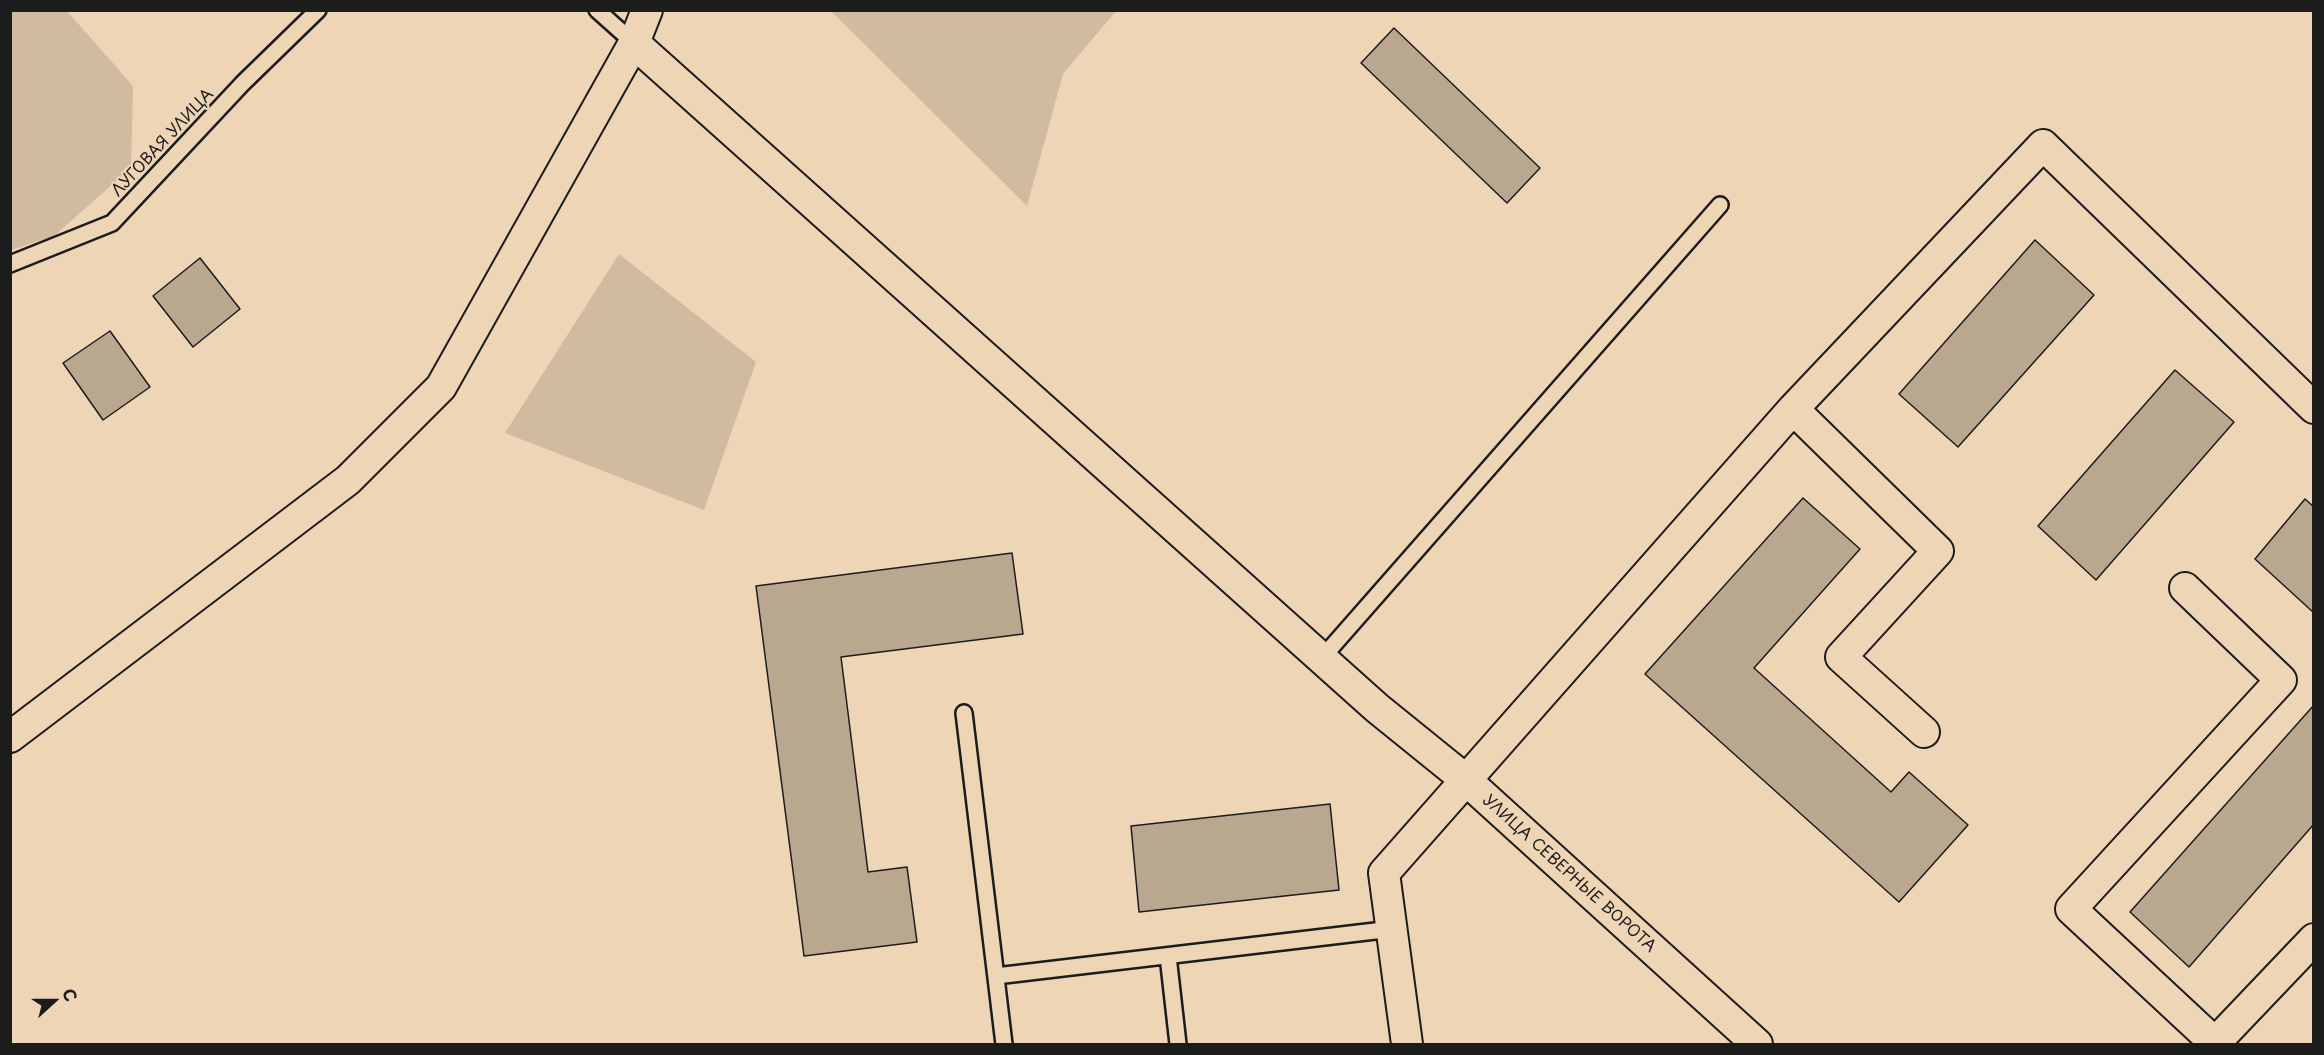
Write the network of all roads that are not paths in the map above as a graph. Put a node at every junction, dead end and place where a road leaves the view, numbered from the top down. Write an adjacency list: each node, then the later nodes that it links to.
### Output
1 (318, 10): 6 (lane, ЛУГОВАЯ УЛИЦА)
2 (597, 10): 4 (lane)
3 (647, 10): 4 (street)
4 (634, 43): 10 (street, УЛИЦА СЕВЕРНЫЕ ВОРОТА); 13 (street)
5 (1720, 205): 10 (lane)
6 (10, 264)
7 (2313, 408): 8 (street)
8 (1793, 409): 12 (street); 14 (street)
9 (2185, 588): 23 (street)
10 (1322, 658): 14 (street, УЛИЦА СЕВЕРНЫЕ ВОРОТА)
11 (964, 713): 18 (lane)
12 (1924, 732)
13 (10, 737)
14 (1466, 780): 15 (street); 22 (street, УЛИЦА СЕВЕРНЫЕ ВОРОТА)
15 (1392, 929): 17 (lane); 21 (street)
16 (2313, 939): 23 (street)
17 (1168, 956): 18 (lane); 20 (lane)
18 (996, 976): 19 (lane)
19 (1004, 1044)
20 (1178, 1044)
21 (1407, 1044)
22 (1757, 1044)
23 (2215, 1044)

